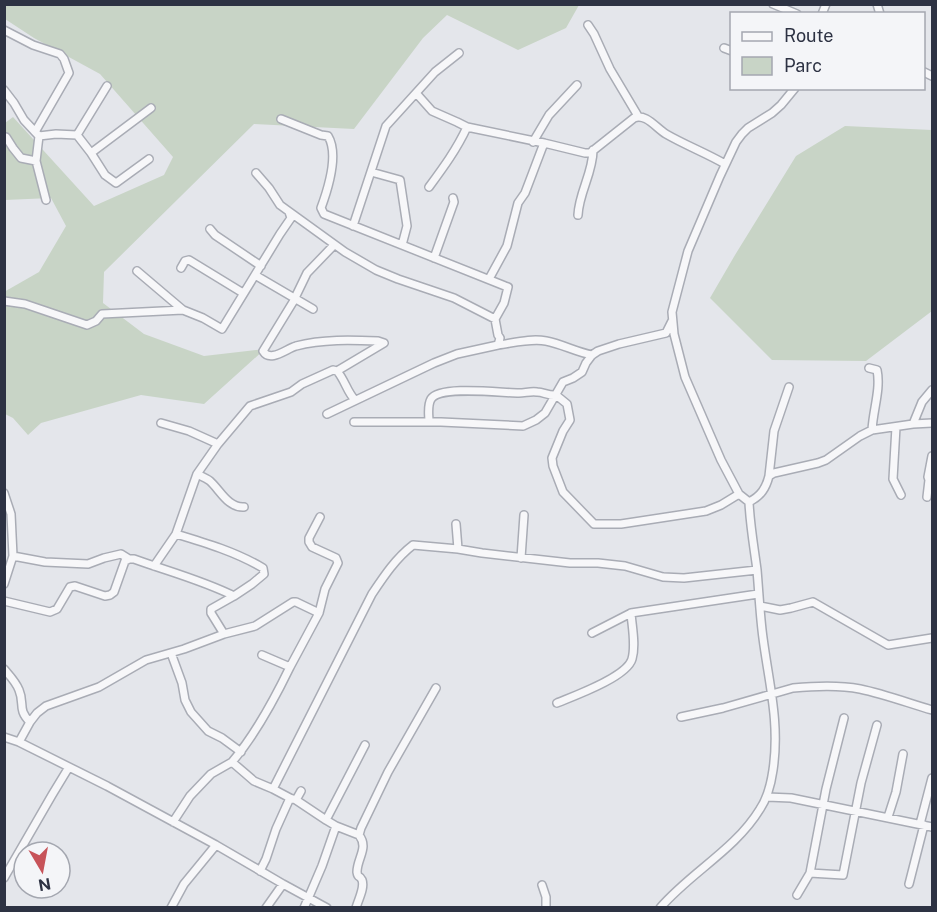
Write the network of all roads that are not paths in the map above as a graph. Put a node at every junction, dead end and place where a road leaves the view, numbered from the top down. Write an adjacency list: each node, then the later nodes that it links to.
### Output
1 (773, 4): 2 (street)
2 (792, 12)
3 (588, 25): 14 (street)
4 (4, 30): 17 (street)
5 (724, 48): 6 (street)
6 (730, 50)
7 (459, 53): 12 (street)
8 (577, 85): 20 (street)
9 (107, 86): 18 (street)
10 (4, 90): 17 (street)
11 (793, 90): 26 (street)
12 (416, 93): 16 (street); 27 (street)
13 (151, 108): 23 (street)
14 (638, 116): 22 (street); 26 (street)
15 (281, 119): 34 (street)
16 (467, 127): 20 (street); 29 (street)
17 (37, 134): 18 (street); 25 (street)
18 (76, 135): 23 (street)
19 (4, 137): 25 (street)
20 (533, 142): 21 (street)
21 (544, 143): 22 (street); 43 (street)
22 (593, 150): 33 (street)
23 (91, 153): 24 (street)
24 (149, 159)
25 (36, 161): 31 (street)
26 (725, 164): 50 (street)
27 (372, 172): 34 (street); 37 (street)
28 (256, 173): 32 (street)
29 (429, 187)
30 (453, 198): 38 (street)
31 (46, 201)
32 (289, 212): 36 (street); 39 (street)
33 (578, 215)
34 (353, 225): 37 (street)
35 (210, 229): 39 (street)
36 (334, 245): 45 (street); 49 (street)
37 (402, 245): 38 (street)
38 (434, 258): 43 (street)
39 (261, 266): 42 (street)
40 (181, 268): 44 (street)
41 (137, 271): 48 (street)
42 (255, 275): 44 (street); 45 (street)
43 (489, 279): 49 (street)
44 (243, 293): 48 (street)
45 (294, 298): 47 (street); 54 (street)
46 (4, 301): 48 (street)
47 (313, 309)
48 (183, 310)
49 (495, 319): 51 (street)
50 (672, 321): 52 (street); 73 (street)
51 (498, 345): 52 (street); 58 (street)
52 (592, 355): 57 (street)
53 (869, 368): 66 (street)
54 (338, 371): 58 (street); 67 (street)
55 (789, 387): 70 (street)
56 (933, 390): 64 (street)
57 (556, 395): 61 (street); 61 (street); 73 (street)
58 (355, 400): 59 (street)
59 (327, 414)
60 (354, 422): 61 (street)
61 (429, 422)
62 (161, 423): 67 (street)
63 (933, 423): 64 (street)
64 (913, 424): 65 (street)
65 (896, 427): 66 (street); 74 (street)
66 (872, 430): 70 (street)
67 (218, 444): 69 (street)
68 (933, 456): 71 (street)
69 (197, 474): 77 (street); 82 (street)
70 (769, 476): 76 (street)
71 (931, 479): 75 (street)
72 (4, 493): 78 (street)
73 (739, 494): 76 (street)
74 (902, 495)
75 (927, 496)
76 (749, 502): 88 (street)
77 (244, 507)
78 (7, 509): 84 (street)
79 (524, 515): 85 (street)
80 (320, 517): 94 (street)
81 (456, 525): 83 (street)
82 (176, 534): 87 (street); 91 (street)
83 (458, 549): 85 (street); 119 (street)
84 (13, 556): 86 (street); 89 (street)
85 (521, 558): 88 (street)
86 (129, 559): 87 (street); 92 (street)
87 (154, 566): 91 (street)
88 (757, 570): 90 (street)
89 (4, 584)
90 (758, 594): 93 (street); 95 (street)
91 (234, 596): 97 (street)
92 (4, 601)
93 (760, 606): 98 (street); 104 (street)
94 (319, 613): 97 (street); 101 (street)
95 (631, 613): 96 (street); 105 (street)
96 (592, 633)
97 (224, 634): 99 (street)
98 (933, 638)
99 (171, 653): 109 (street); 114 (street)
100 (262, 655): 101 (street)
101 (290, 667): 114 (street)
102 (4, 669): 109 (street)
103 (436, 688): 131 (street)
104 (772, 694): 106 (street); 107 (street); 121 (street)
105 (557, 703)
106 (933, 710)
107 (681, 717)
108 (844, 718): 123 (street)
109 (30, 722): 112 (street)
110 (877, 724): 124 (street)
111 (4, 737): 112 (street)
112 (19, 742): 117 (street)
113 (365, 745): 126 (street)
114 (241, 752): 116 (street)
115 (903, 754): 125 (street)
116 (232, 762): 119 (street); 127 (street)
117 (69, 767): 127 (street); 135 (street)
118 (932, 782): 129 (street)
119 (273, 789): 122 (street)
120 (301, 791): 122 (street)
121 (767, 797): 123 (street); 147 (street)
122 (293, 799): 126 (street); 133 (street)
123 (824, 805): 124 (street); 134 (street)
124 (856, 811): 125 (street); 134 (street)
125 (888, 818): 129 (street)
126 (326, 820): 128 (street)
127 (173, 822): 132 (street)
128 (336, 825): 131 (street); 140 (street)
129 (922, 825): 130 (street); 137 (street)
130 (933, 827)
131 (359, 836): 145 (street)
132 (216, 845): 133 (street); 141 (street)
133 (260, 871): 136 (street)
134 (810, 873): 139 (street)
135 (4, 878)
136 (283, 884): 140 (street); 142 (street)
137 (909, 884)
138 (542, 885): 146 (street)
139 (797, 895)
140 (309, 897): 143 (street); 144 (street)
141 (171, 908)
142 (266, 908)
143 (304, 908)
144 (327, 908)
145 (356, 908)
146 (546, 908)
147 (660, 908)

